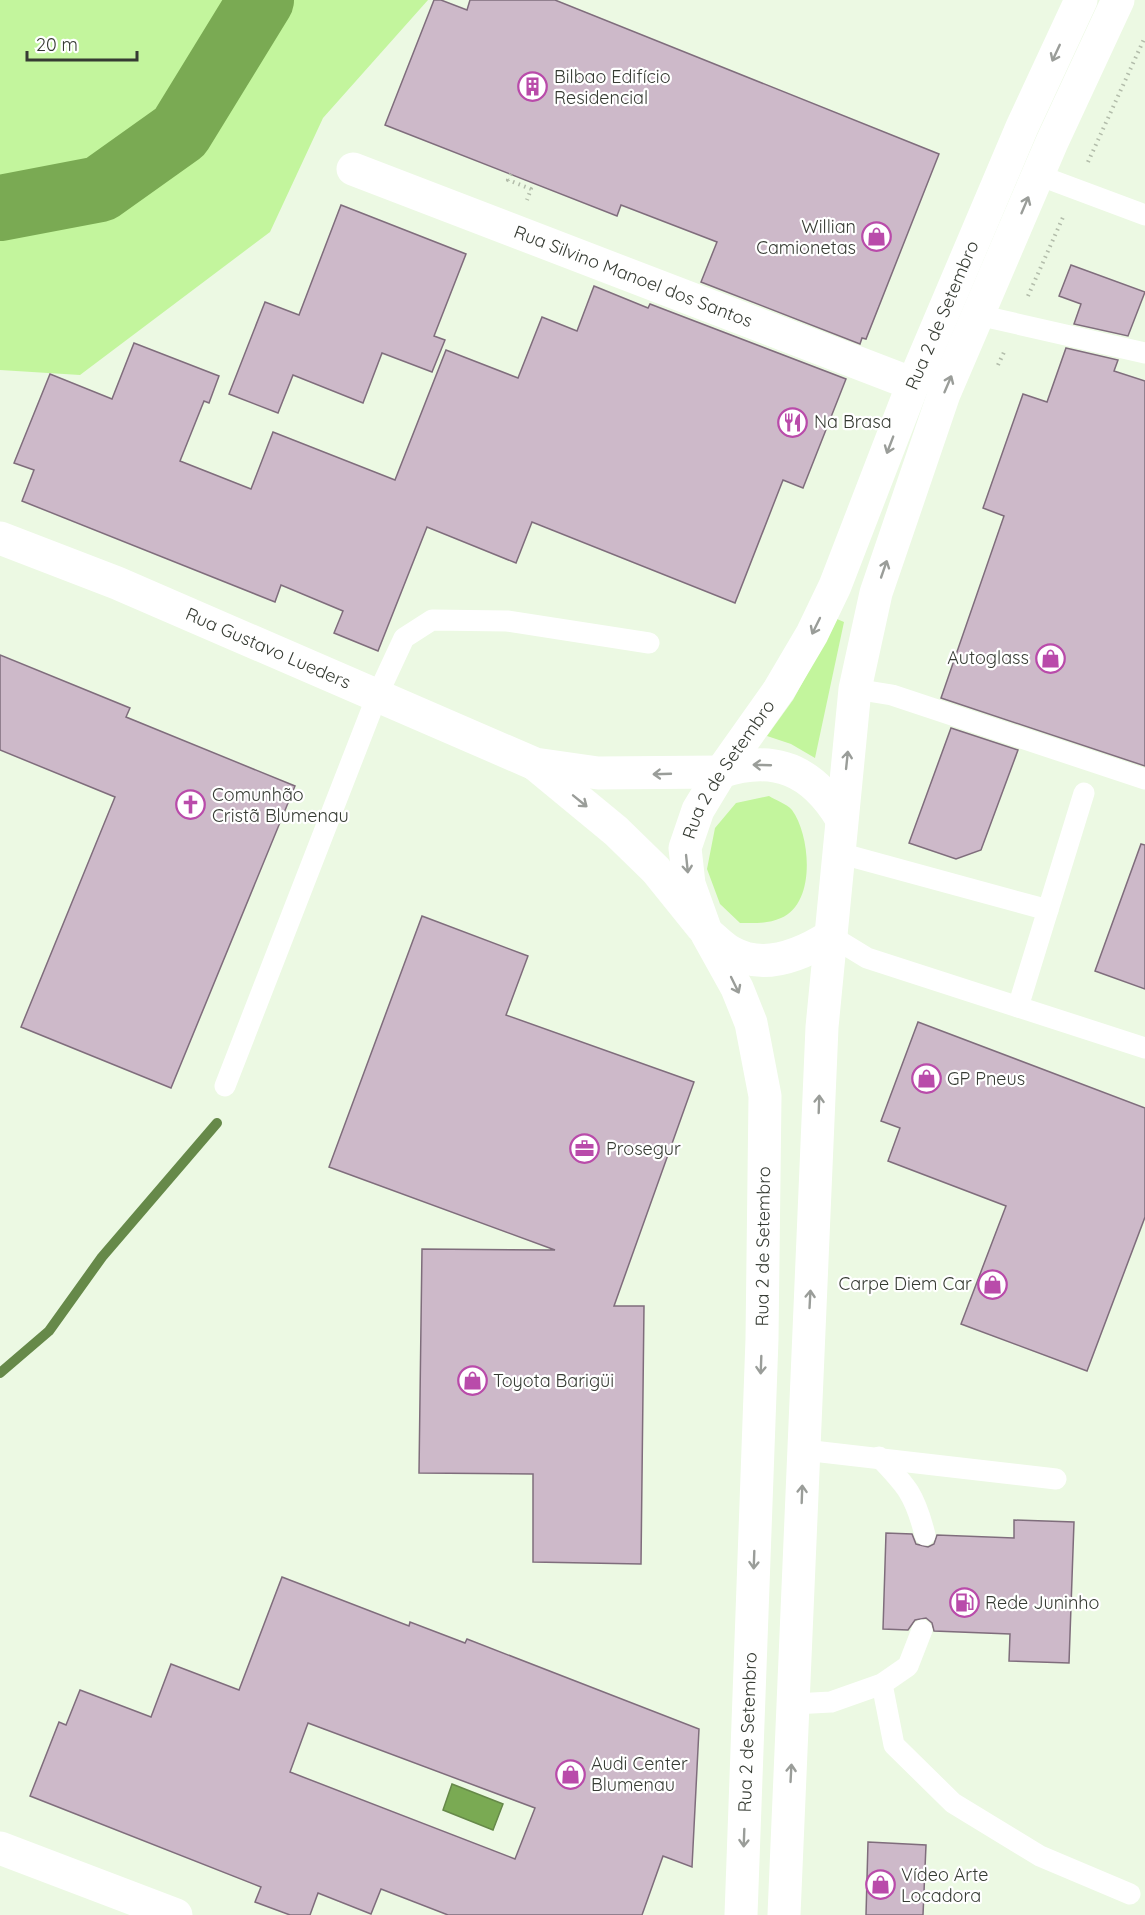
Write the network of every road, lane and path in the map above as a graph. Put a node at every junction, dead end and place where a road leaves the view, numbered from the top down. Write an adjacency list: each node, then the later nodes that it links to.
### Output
1 (1081, 0): 10 (main road, Rua 2 de Setembro, one-way to 10)
2 (1118, 0): 5 (main road, Rua 2 de Setembro)
3 (353, 170): 10 (main road, Rua Silvino Manoel dos Santos)
4 (511, 174): 6 (path)
5 (1038, 175): 7 (lane); 8 (main road, Rua 2 de Setembro, one-way to 5)
6 (531, 189)
7 (1145, 214)
8 (978, 315): 9 (lane); 13 (main road, Rua 2 de Setembro, one-way to 8)
9 (1145, 353)
10 (914, 384): 16 (main road, Rua 2 de Setembro, one-way to 16)
11 (0, 538): 14 (main road, Rua Gustavo Lueders)
12 (649, 643): 14 (lane)
13 (855, 689): 17 (lane); 19 (main road, Rua 2 de Setembro, one-way to 13)
14 (377, 696): 15 (main road, Rua Gustavo Lueders); 26 (lane)
15 (535, 764): 16 (main road, Rua Gustavo Lueders, one-way to 15); 22 (main road, Rua Gustavo Lueders, one-way to 22)
16 (721, 772): 19 (main road, one-way to 16); 22 (main road, Rua 2 de Setembro, one-way to 22)
17 (1145, 779)
18 (1084, 793): 21 (lane)
19 (841, 818): 20 (main road, Rua 2 de Setembro)
20 (839, 853): 21 (lane); 23 (main road, Rua 2 de Setembro)
21 (1048, 910): 24 (lane)
22 (707, 934): 23 (main road); 37 (main road, Rua 2 de Setembro, one-way to 37)
23 (831, 936): 24 (lane); 27 (main road, Rua 2 de Setembro, one-way to 23)
24 (1018, 1007): 25 (lane)
25 (1145, 1048)
26 (225, 1086)
27 (804, 1450): 28 (lane); 33 (main road, Rua 2 de Setembro, one-way to 27)
28 (879, 1458): 29 (lane); 30 (lane)
29 (1056, 1479)
30 (925, 1535)
31 (922, 1630): 32 (lane)
32 (882, 1684): 33 (lane); 35 (lane)
33 (794, 1704): 38 (main road, Rua 2 de Setembro, one-way to 33)
34 (0, 1848): 36 (main road)
35 (1130, 1894)
36 (176, 1915)
37 (741, 1915)
38 (784, 1915)

